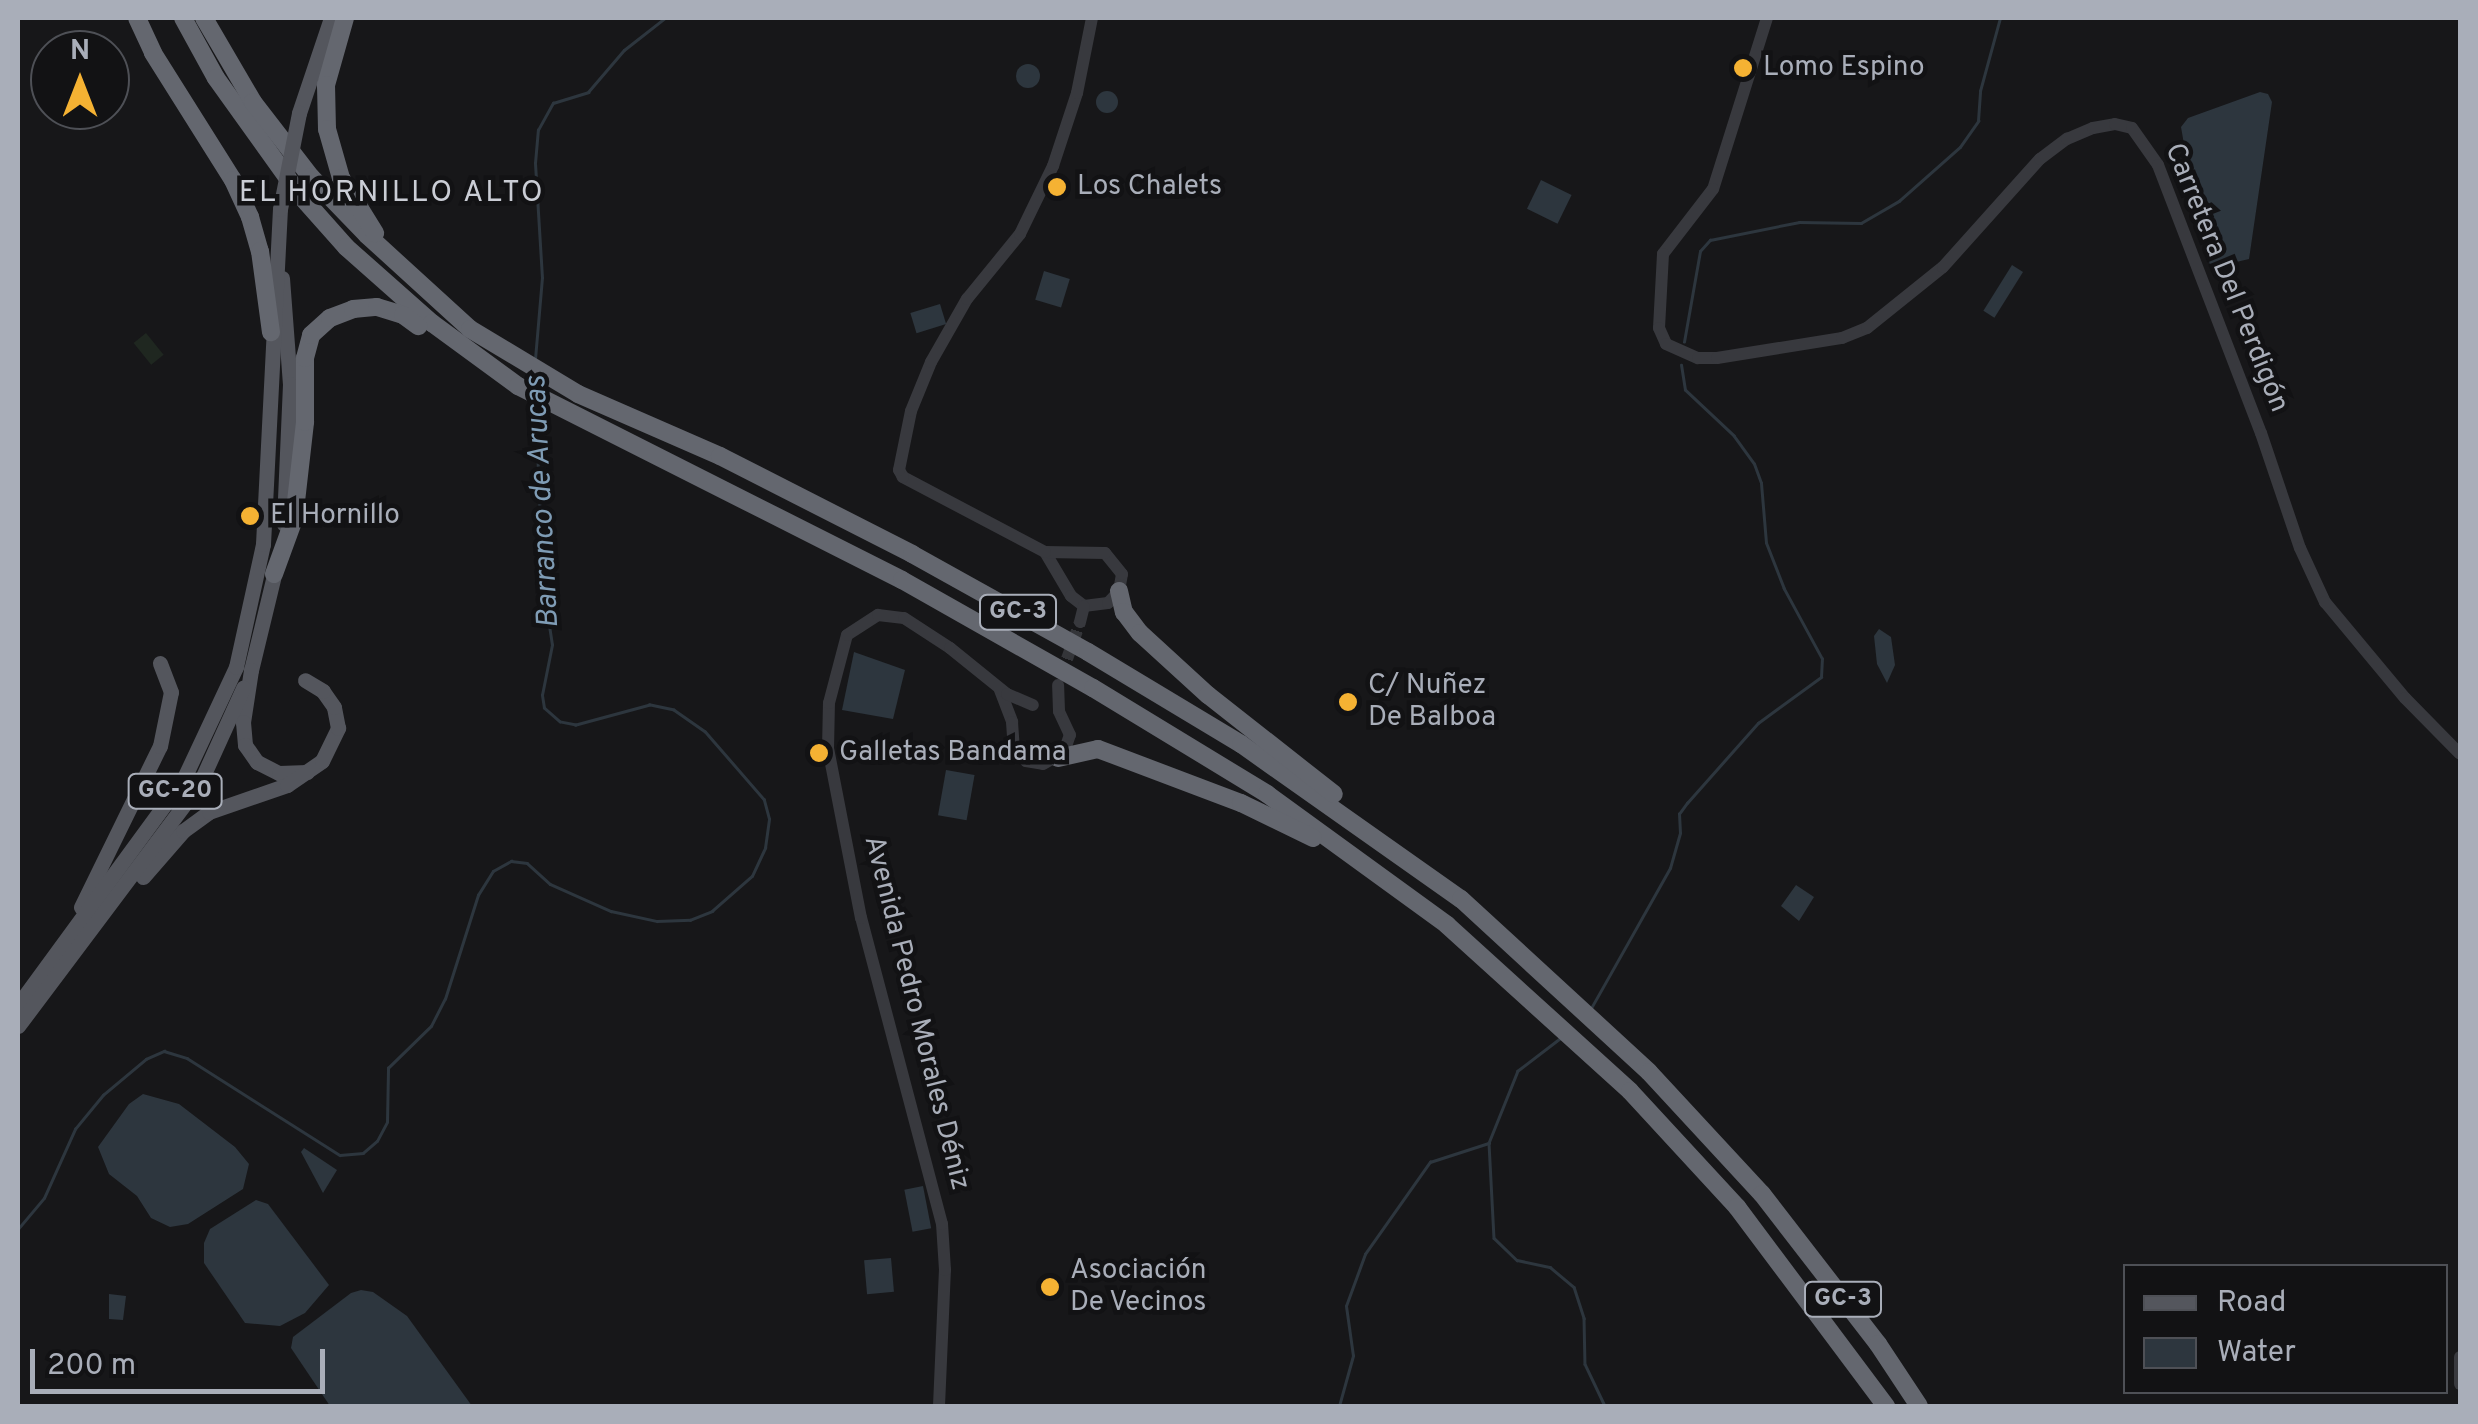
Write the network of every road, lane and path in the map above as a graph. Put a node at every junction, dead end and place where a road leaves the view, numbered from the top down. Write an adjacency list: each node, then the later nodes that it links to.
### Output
1 (137, 18): 11 (highway)
2 (183, 18): 10 (highway, GC-3)
3 (208, 18): 9 (highway, GC-3)
4 (331, 18): 8 (main road, GC-20, bridge)
5 (345, 18): 9 (highway)
6 (1092, 18): 12 (street)
7 (1768, 18): 26 (street, Carretera Del Perdigón)
8 (278, 249): 11 (main road, GC-20); 14 (main road, GC-20)
9 (392, 259): 29 (highway, GC-3)
10 (431, 329): 14 (highway); 30 (highway, GC-3)
11 (271, 332): 32 (main road, GC-20)
12 (1045, 552): 13 (street); 15 (street)
13 (1079, 555): 15 (street); 16 (street)
14 (274, 574): 20 (main road, GC-20)
15 (1066, 582): 17 (street)
16 (1120, 591): 17 (street); 29 (highway)
17 (1084, 606): 18 (street)
18 (1080, 622)
19 (160, 662): 32 (main road)
20 (251, 670): 28 (main road); 31 (main road, GC-20)
21 (305, 680): 28 (main road)
22 (999, 688): 23 (street); 25 (street); 37 (street, Avenida Pedro Morales Déniz)
23 (1036, 705): 24 (street); 24 (street); 25 (street)
24 (1059, 712): 27 (street)
25 (1012, 722): 27 (street)
26 (2460, 754)
27 (1058, 758): 30 (highway)
28 (308, 772): 31 (main road)
29 (1378, 833): 39 (highway, GC-3)
30 (1360, 863): 38 (highway, GC-3)
31 (86, 939): 34 (main road, GC-20)
32 (47, 967): 33 (main road, GC-20)
33 (18, 1005)
34 (18, 1026)
35 (2460, 1357): 36 (street)
36 (2460, 1384)
37 (939, 1406)
38 (1886, 1406)
39 (1919, 1406)

